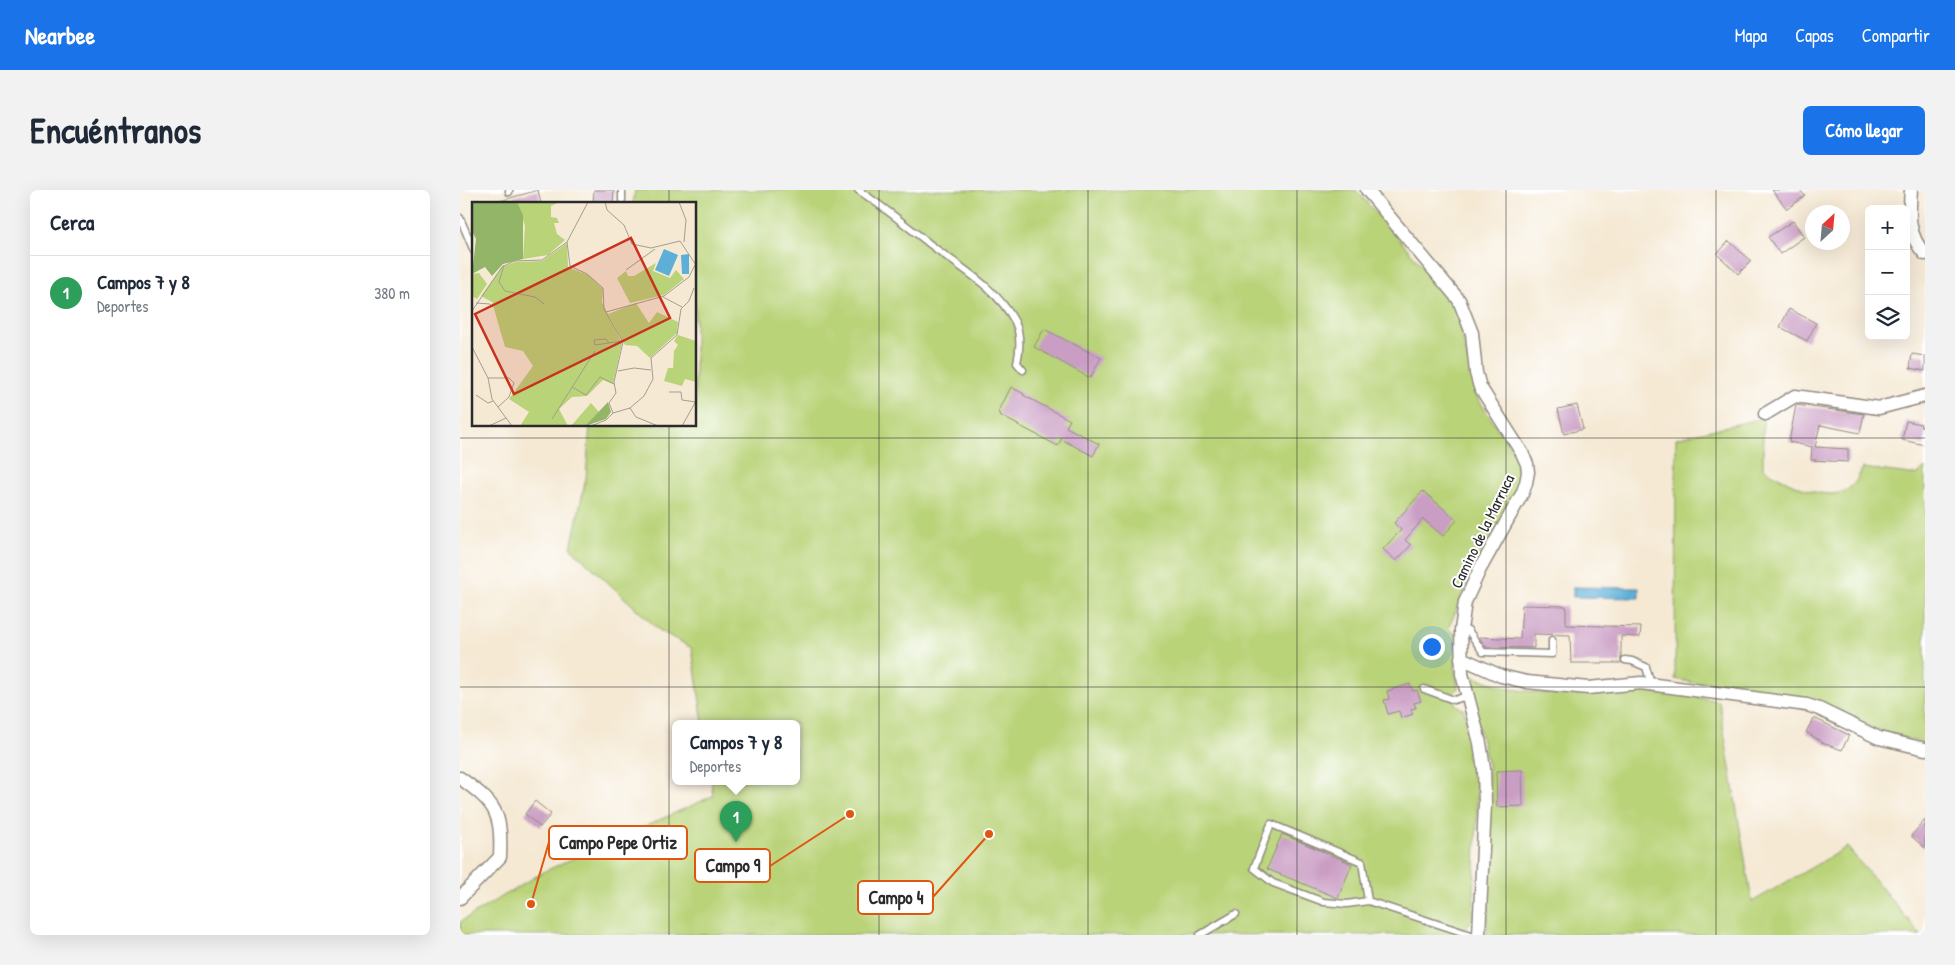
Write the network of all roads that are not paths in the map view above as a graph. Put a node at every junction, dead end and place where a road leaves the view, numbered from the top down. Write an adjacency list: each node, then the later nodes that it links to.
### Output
1 (622, 190): 5 (lane)
2 (858, 190): 9 (lane)
3 (1367, 190): 12 (street, Camino de la Marruca)
4 (1911, 190): 8 (street)
5 (622, 200)
6 (460, 218): 7 (lane)
7 (472, 246)
8 (1925, 254)
9 (1023, 370)
10 (1925, 396): 11 (street)
11 (1765, 414)
12 (1461, 630): 13 (lane); 14 (street, Camino de la Marruca)
13 (1552, 640)
14 (1461, 658): 16 (street); 18 (street, Camino de la Marruca)
15 (1625, 660): 16 (lane)
16 (1651, 684): 19 (street)
17 (1424, 689): 18 (lane)
18 (1467, 696): 26 (street, Camino de la Marruca)
19 (1925, 749)
20 (460, 778): 21 (street)
21 (460, 898)
22 (1368, 901): 22 (lane); 25 (lane)
23 (1236, 914): 24 (lane)
24 (1200, 935)
25 (1471, 935)
26 (1479, 935)

